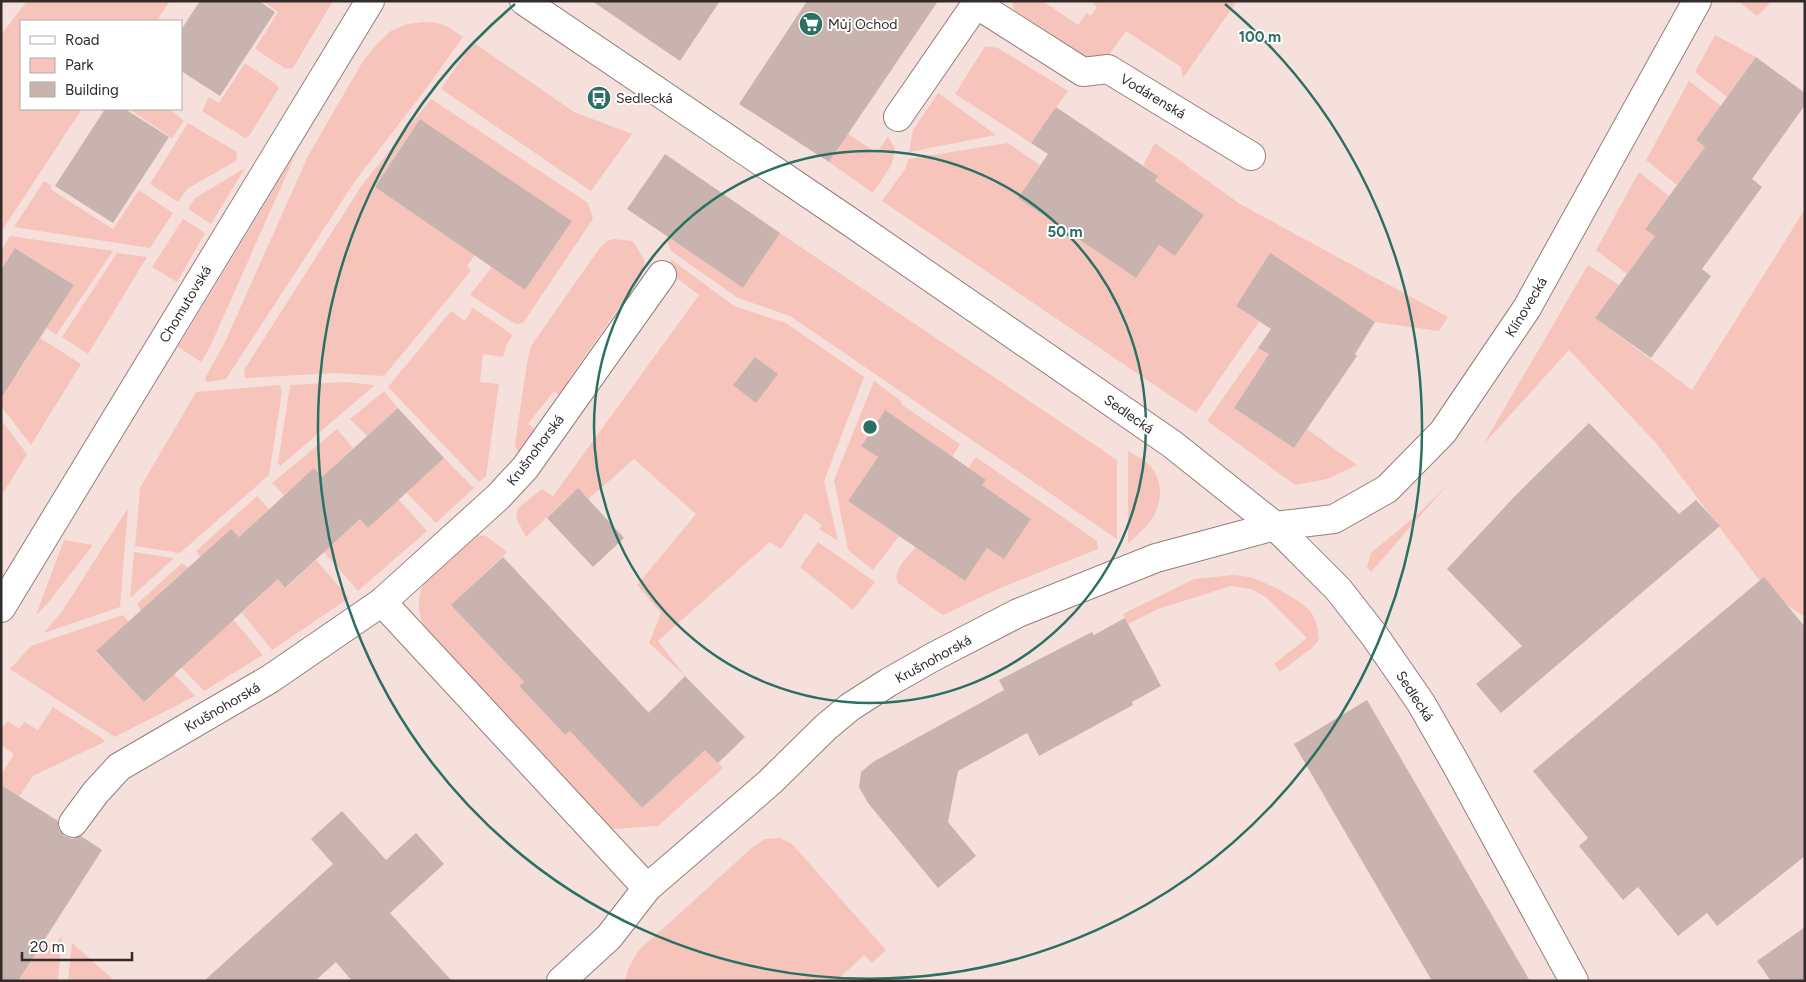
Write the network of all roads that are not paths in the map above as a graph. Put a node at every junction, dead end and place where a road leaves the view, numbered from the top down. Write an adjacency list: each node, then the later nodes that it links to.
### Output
1 (370, 1): 10 (street, Chomutovská)
2 (524, 1): 8 (street, Sedlecká)
3 (1697, 1): 8 (street, Klínovecká)
4 (976, 2): 5 (street, Vodárenská); 6 (street, Vodárenská)
5 (898, 117)
6 (1251, 156)
7 (662, 275): 9 (street, Krušnohorská)
8 (1275, 526): 12 (street, Krušnohorská); 14 (street, Sedlecká)
9 (382, 602): 11 (street, Krušnohorská); 12 (street)
10 (1, 608)
11 (73, 822)
12 (647, 888): 13 (street, Krušnohorská)
13 (561, 981)
14 (1574, 981)

